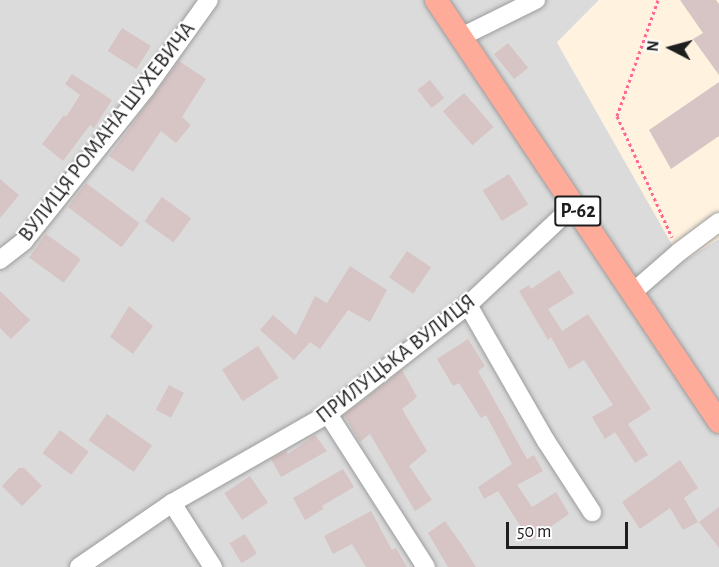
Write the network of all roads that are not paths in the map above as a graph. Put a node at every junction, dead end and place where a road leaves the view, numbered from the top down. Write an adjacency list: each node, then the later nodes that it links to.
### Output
1 (209, 0): 7 (street, ВУЛИЦЯ РОМАНА ШУХЕВИЧА)
2 (436, 0): 4 (main road, Р-62)
3 (536, 0): 4 (street)
4 (461, 37): 5 (main road, Р-62)
5 (574, 205): 8 (main road, Р-62); 9 (street, ПРИЛУЦЬКА ВУЛИЦЯ)
6 (719, 222): 8 (street)
7 (0, 260)
8 (632, 293): 11 (main road, Р-62)
9 (468, 305): 10 (street, ПРИЛУЦЬКА ВУЛИЦЯ); 13 (street)
10 (328, 414): 12 (street, ПРИЛУЦЬКА ВУЛИЦЯ); 16 (street)
11 (719, 422)
12 (172, 503): 14 (street, ПРИЛУЦЬКА ВУЛИЦЯ); 15 (street)
13 (592, 512)
14 (79, 567)
15 (213, 567)
16 (426, 567)

